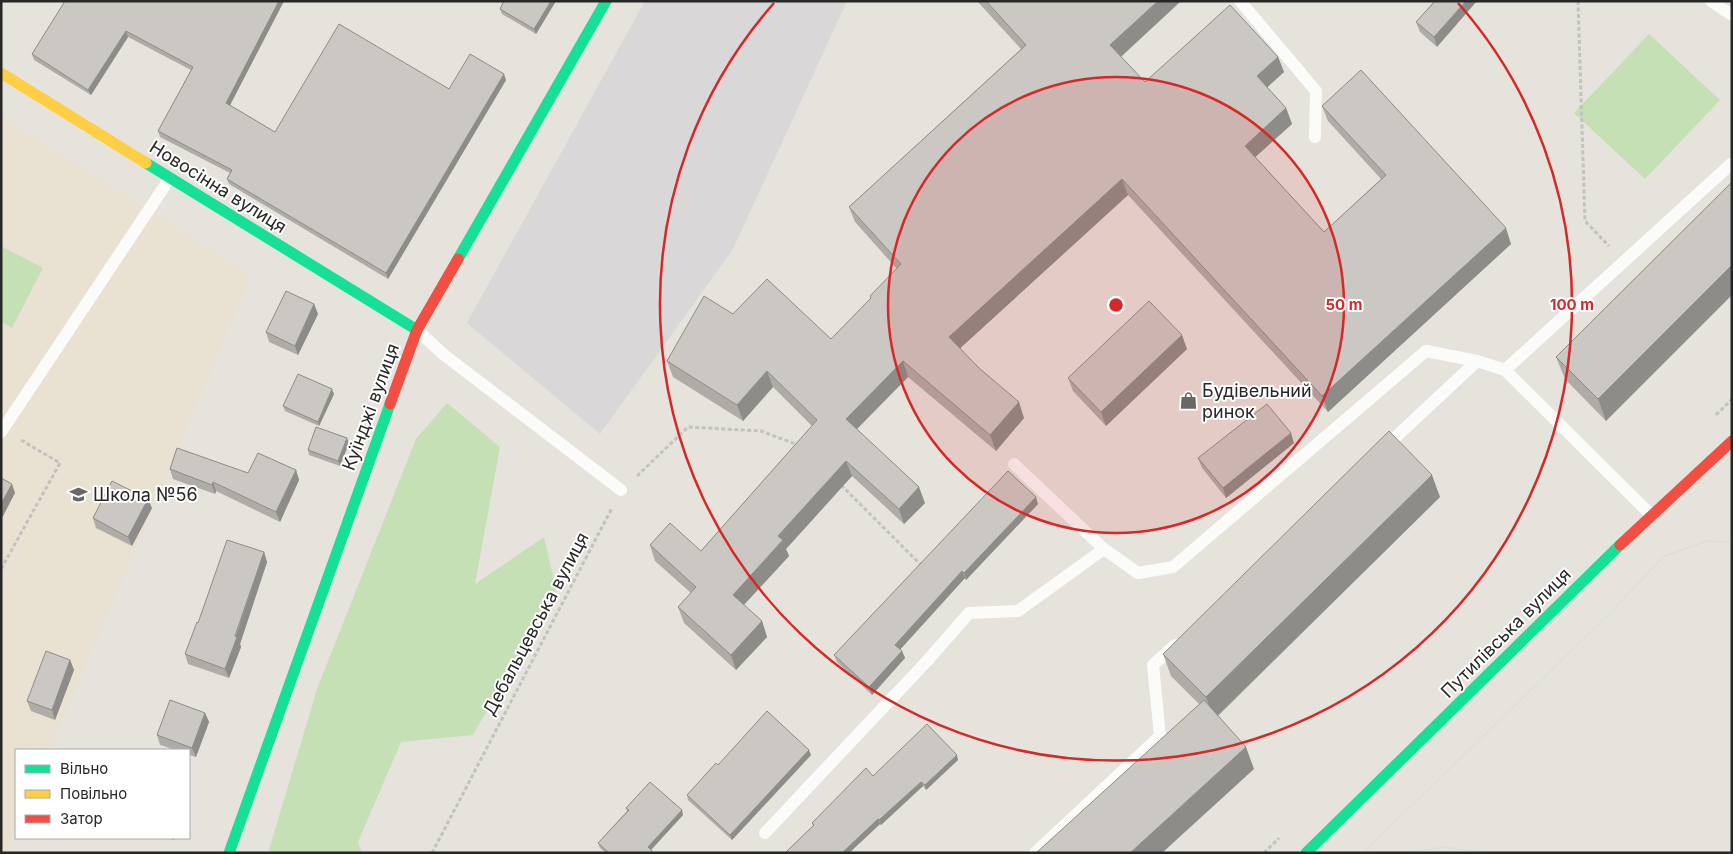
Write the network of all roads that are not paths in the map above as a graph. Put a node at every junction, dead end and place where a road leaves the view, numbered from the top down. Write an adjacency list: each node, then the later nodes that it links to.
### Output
1 (606, 1): 9 (street, Куїнджі вулиця)
2 (1240, 1): 6 (lane)
3 (1711, 1): 4 (lane)
4 (1732, 15)
5 (1, 73): 8 (street, Новосінна вулиця)
6 (1315, 137)
7 (1732, 163): 11 (lane)
8 (170, 178): 9 (street, Новосінна вулиця); 12 (lane)
9 (417, 330): 16 (lane); 21 (street, Куїнджі вулиця)
10 (1477, 361): 11 (lane); 14 (lane); 18 (lane)
11 (1504, 370): 17 (lane)
12 (2, 431)
13 (1732, 441): 17 (street, Путилівська вулиця)
14 (1376, 455)
15 (1014, 464): 18 (lane)
16 (621, 490)
17 (1651, 515): 23 (street, Путилівська вулиця)
18 (1104, 549): 20 (lane)
19 (1182, 638): 22 (lane)
20 (765, 833)
21 (230, 853)
22 (1035, 853)
23 (1306, 853)

